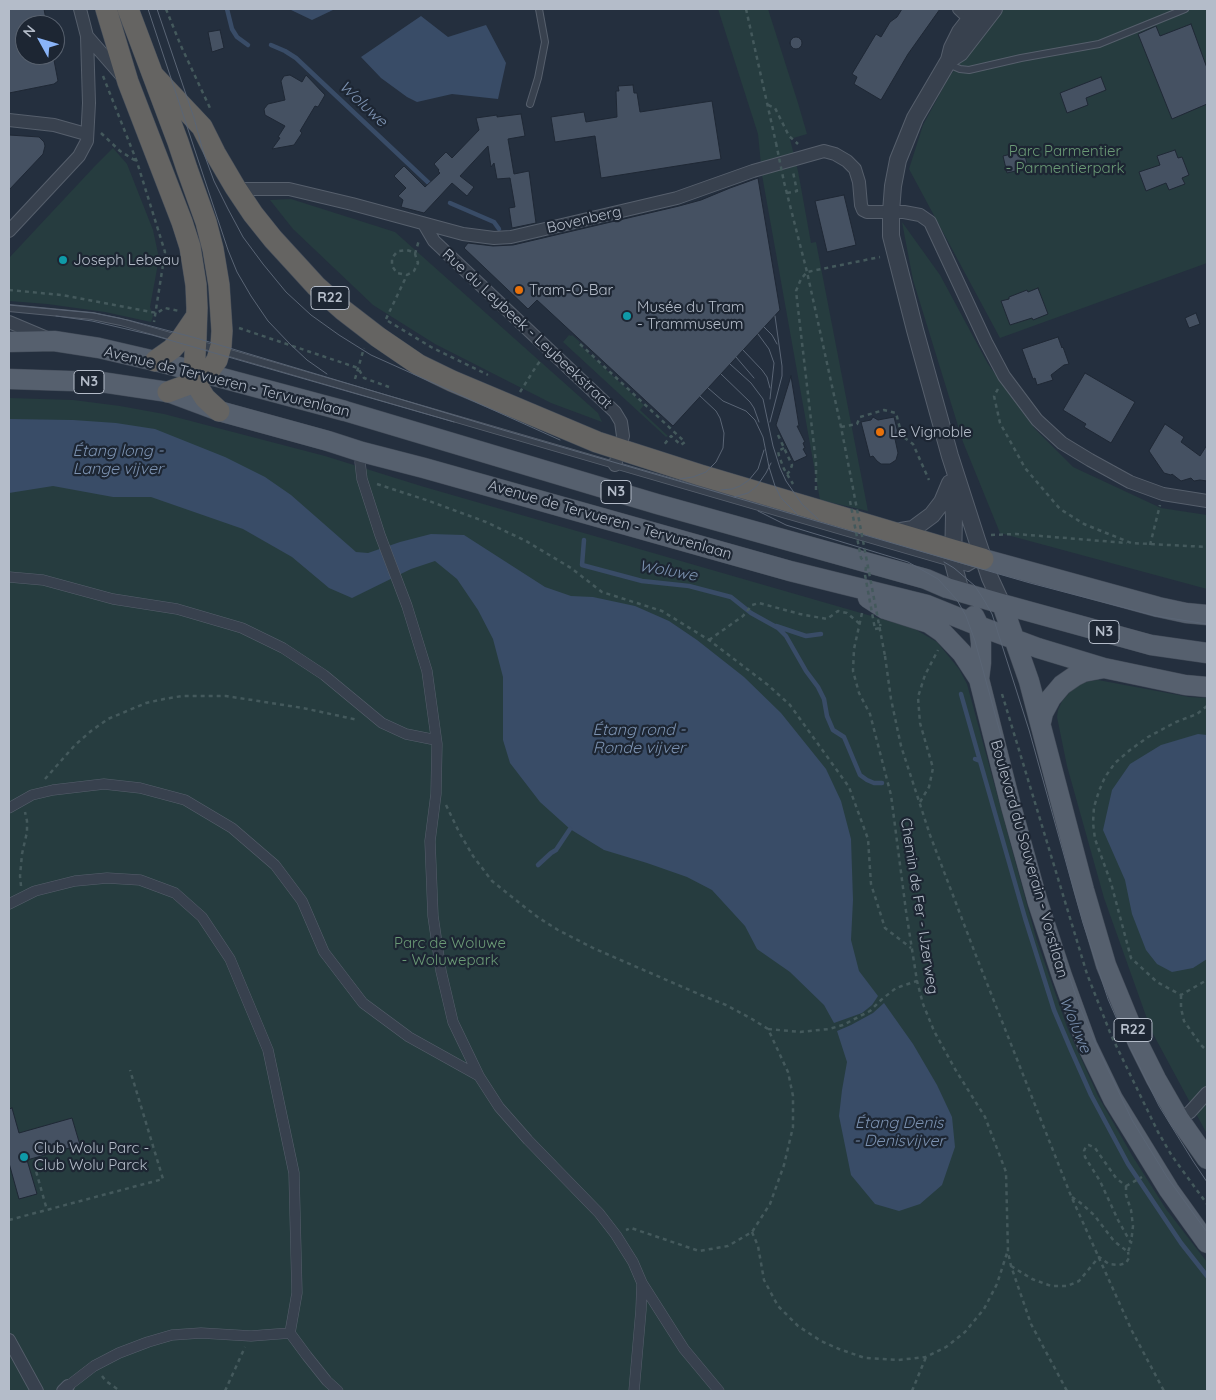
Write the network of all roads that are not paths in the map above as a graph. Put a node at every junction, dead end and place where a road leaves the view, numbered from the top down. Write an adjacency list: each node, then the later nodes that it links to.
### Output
1 (80, 9): 8 (street)
2 (106, 9): 11 (highway)
3 (128, 9): 10 (highway, R22)
4 (539, 9): 12 (lane)
5 (994, 9): 7 (street)
6 (1185, 9): 9 (lane)
7 (972, 16): 9 (street)
8 (87, 36): 11 (street); 14 (street)
9 (948, 62): 16 (street)
10 (152, 75): 15 (highway, R22); 24 (highway, R22)
11 (128, 82): 22 (highway)
12 (530, 104)
13 (9, 120): 14 (street)
14 (86, 134): 18 (street)
15 (235, 186): 17 (street, Bovenberg); 31 (highway, R22)
16 (891, 212): 17 (street, Bovenberg); 30 (street); 35 (street)
17 (424, 224): 31 (street, Rue du Leybeek - Leybeekstraat)
18 (9, 231)
19 (9, 308): 22 (lane, Avenue de Tervueren - Tervurenlaan)
20 (9, 322): 21 (street, Avenue de Tervueren - Tervurenlaan)
21 (54, 341): 23 (main road, Avenue de Tervueren - Tervurenlaan / N3); 25 (main road, Avenue de Tervueren - Tervurenlaan / N3)
22 (189, 341): 24 (lane, Avenue de Tervueren - Tervurenlaan); 25 (highway); 26 (highway)
23 (9, 342)
24 (220, 349): 26 (highway, R22); 31 (lane, Avenue de Tervueren - Tervurenlaan)
25 (155, 361): 26 (main road, Avenue de Tervueren - Tervurenlaan / N3)
26 (198, 376): 28 (highway); 29 (highway); 42 (main road, Avenue de Tervueren - Tervurenlaan / N3)
27 (9, 379): 28 (main road, Avenue de Tervueren - Tervurenlaan / N3)
28 (168, 392): 29 (main road, Avenue de Tervueren - Tervurenlaan / N3)
29 (219, 411): 41 (main road, Avenue de Tervueren - Tervurenlaan / N3)
30 (950, 456): 33 (street); 39 (street)
31 (618, 457): 34 (highway); 36 (lane, Avenue de Tervueren - Tervurenlaan)
32 (360, 462): 52 (street)
33 (951, 481): 37 (street); 38 (street)
34 (816, 500): 36 (lane); 37 (highway)
35 (1207, 501)
36 (792, 517): 38 (lane, Avenue de Tervueren - Tervurenlaan)
37 (895, 532): 38 (highway)
38 (953, 556): 39 (highway); 42 (street)
39 (983, 559): 43 (street); 44 (main road)
40 (9, 577): 52 (street)
41 (850, 586): 45 (main road, Avenue de Tervueren - Tervurenlaan / N3); 49 (main road)
42 (961, 592): 43 (main road, Avenue de Tervueren - Tervurenlaan / N3); 45 (main road, Boulevard du Souverain - Vorstlaan)
43 (1002, 604): 46 (main road, R22); 47 (main road, Avenue de Tervueren - Tervurenlaan / N3)
44 (1207, 615)
45 (979, 626): 46 (main road, Avenue de Tervueren - Tervurenlaan / N3); 49 (main road, Boulevard du Souverain - Vorstlaan)
46 (1014, 639): 48 (main road, Avenue de Tervueren - Tervurenlaan / N3); 51 (main road, R22)
47 (1207, 653)
48 (1104, 668): 50 (main road, Avenue de Tervueren - Tervurenlaan / N3); 51 (main road)
49 (979, 679): 59 (main road, Boulevard du Souverain - Vorstlaan)
50 (1207, 687)
51 (1041, 722): 57 (main road, R22)
52 (436, 740): 55 (street)
53 (9, 808): 55 (street)
54 (9, 904): 61 (street)
55 (479, 1076): 60 (street)
56 (1207, 1093): 57 (street)
57 (1179, 1119): 58 (main road, R22)
58 (1207, 1159)
59 (1207, 1243)
60 (642, 1283): 66 (street); 67 (street)
61 (290, 1333): 63 (street); 65 (street)
62 (9, 1340): 64 (street)
63 (65, 1389)
64 (37, 1391)
65 (338, 1391)
66 (634, 1391)
67 (719, 1391)

